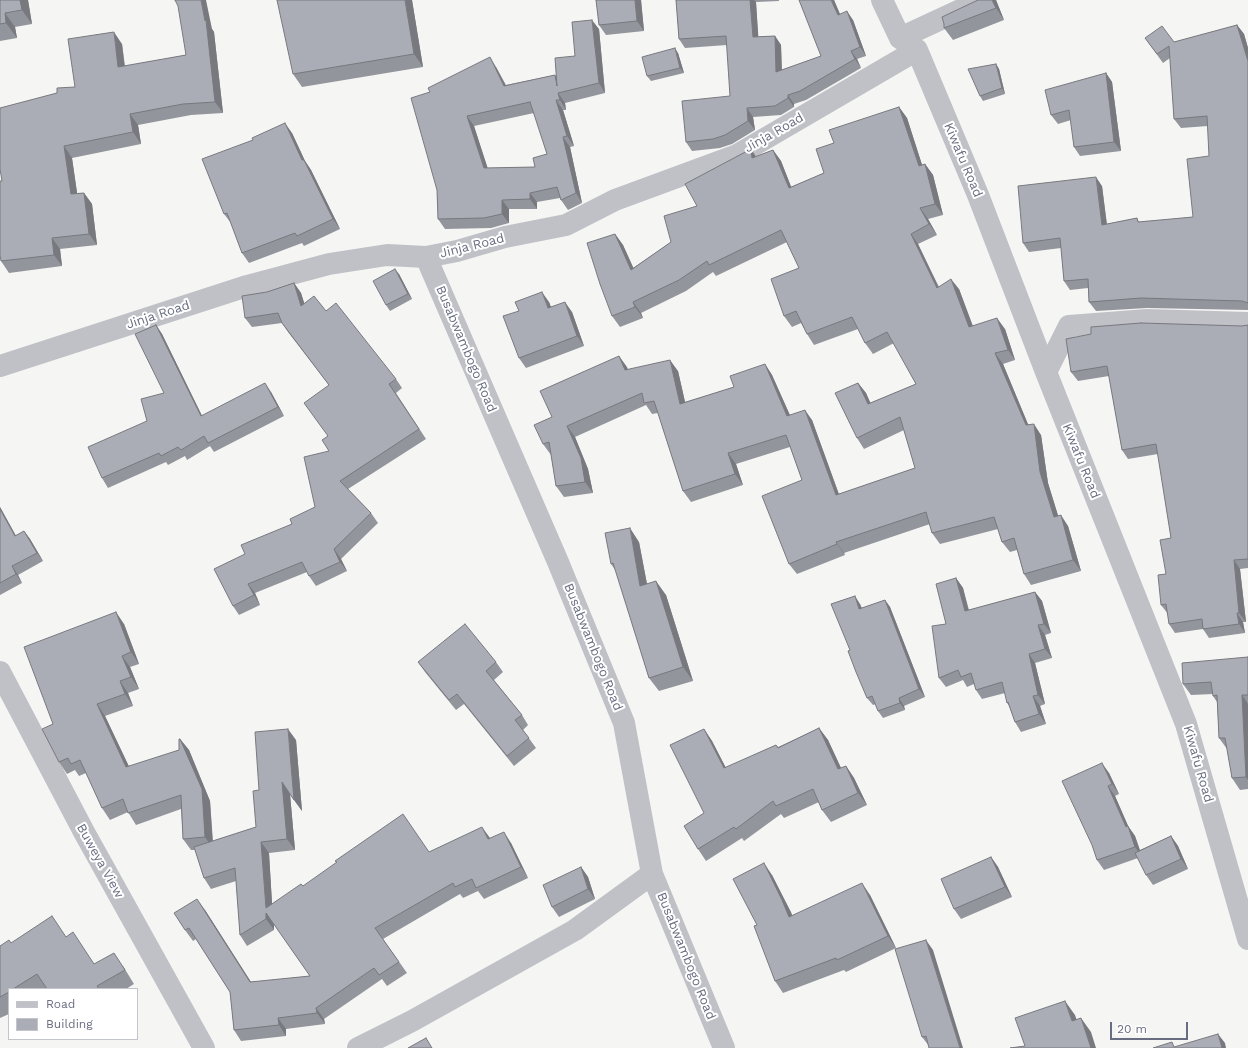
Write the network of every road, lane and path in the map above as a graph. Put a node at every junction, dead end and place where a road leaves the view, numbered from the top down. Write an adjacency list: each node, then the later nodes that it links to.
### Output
1 (882, 0): 3 (street, Kiwafu Road)
2 (982, 0): 3 (street, Jinja Road)
3 (909, 44): 4 (street, Jinja Road); 7 (street, Kiwafu Road)
4 (426, 257): 6 (street, Jinja Road); 9 (street, Busabwambogo Road)
5 (1248, 323): 7 (street)
6 (0, 366)
7 (1046, 372): 10 (street, Kiwafu Road)
8 (0, 672): 11 (street, Buweya View)
9 (652, 874): 12 (street); 13 (street, Busabwambogo Road)
10 (1248, 938)
11 (204, 1048)
12 (358, 1048)
13 (724, 1048)

